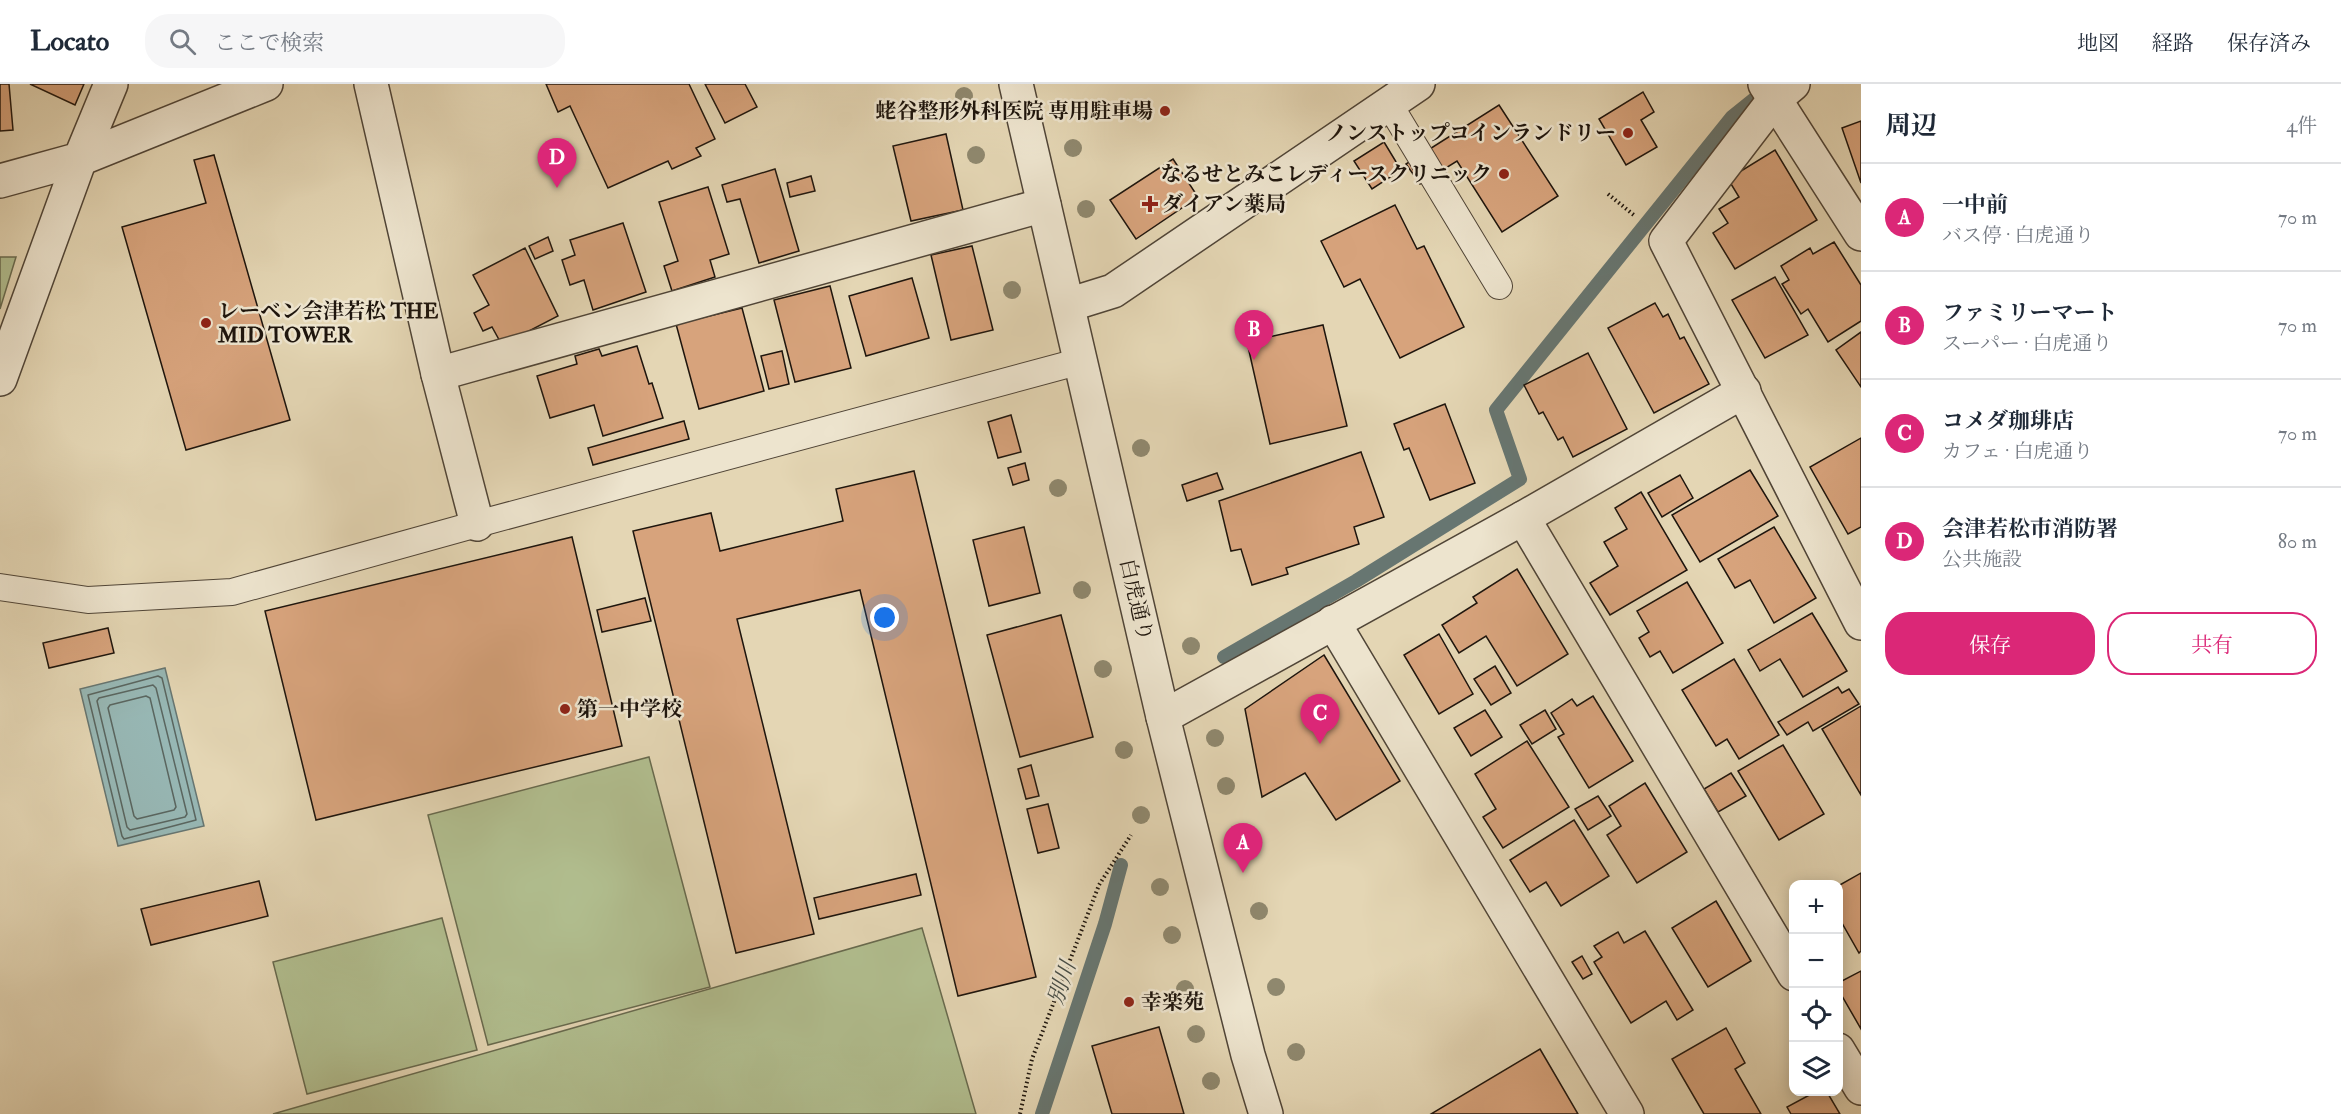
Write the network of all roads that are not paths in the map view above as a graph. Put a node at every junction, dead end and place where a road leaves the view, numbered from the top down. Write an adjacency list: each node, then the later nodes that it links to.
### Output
1 (111, 84): 8 (street)
2 (266, 84): 8 (street)
3 (371, 84): 15 (street)
4 (1016, 84): 10 (street, 白虎通り)
5 (1418, 84): 7 (street)
6 (1777, 89): 11 (street); 17 (street)
7 (1389, 104): 12 (lane); 13 (street)
8 (80, 159): 9 (street); 16 (street)
9 (0, 181)
10 (1044, 205): 13 (street, 白虎通り); 15 (street)
11 (1861, 234)
12 (1499, 286)
13 (1068, 305): 14 (street, 白虎通り)
14 (1081, 361): 19 (lane); 23 (street, 白虎通り)
15 (438, 374): 19 (street)
16 (0, 379)
17 (1744, 391): 18 (street); 22 (street)
18 (1524, 518): 21 (street); 24 (street)
19 (477, 524): 20 (lane)
20 (0, 587)
21 (1333, 622): 23 (street); 28 (street)
22 (1861, 623)
23 (1163, 717): 27 (street, 白虎通り)
24 (1789, 966)
25 (1843, 1057): 26 (street)
26 (1861, 1088)
27 (1266, 1114)
28 (1627, 1114)

